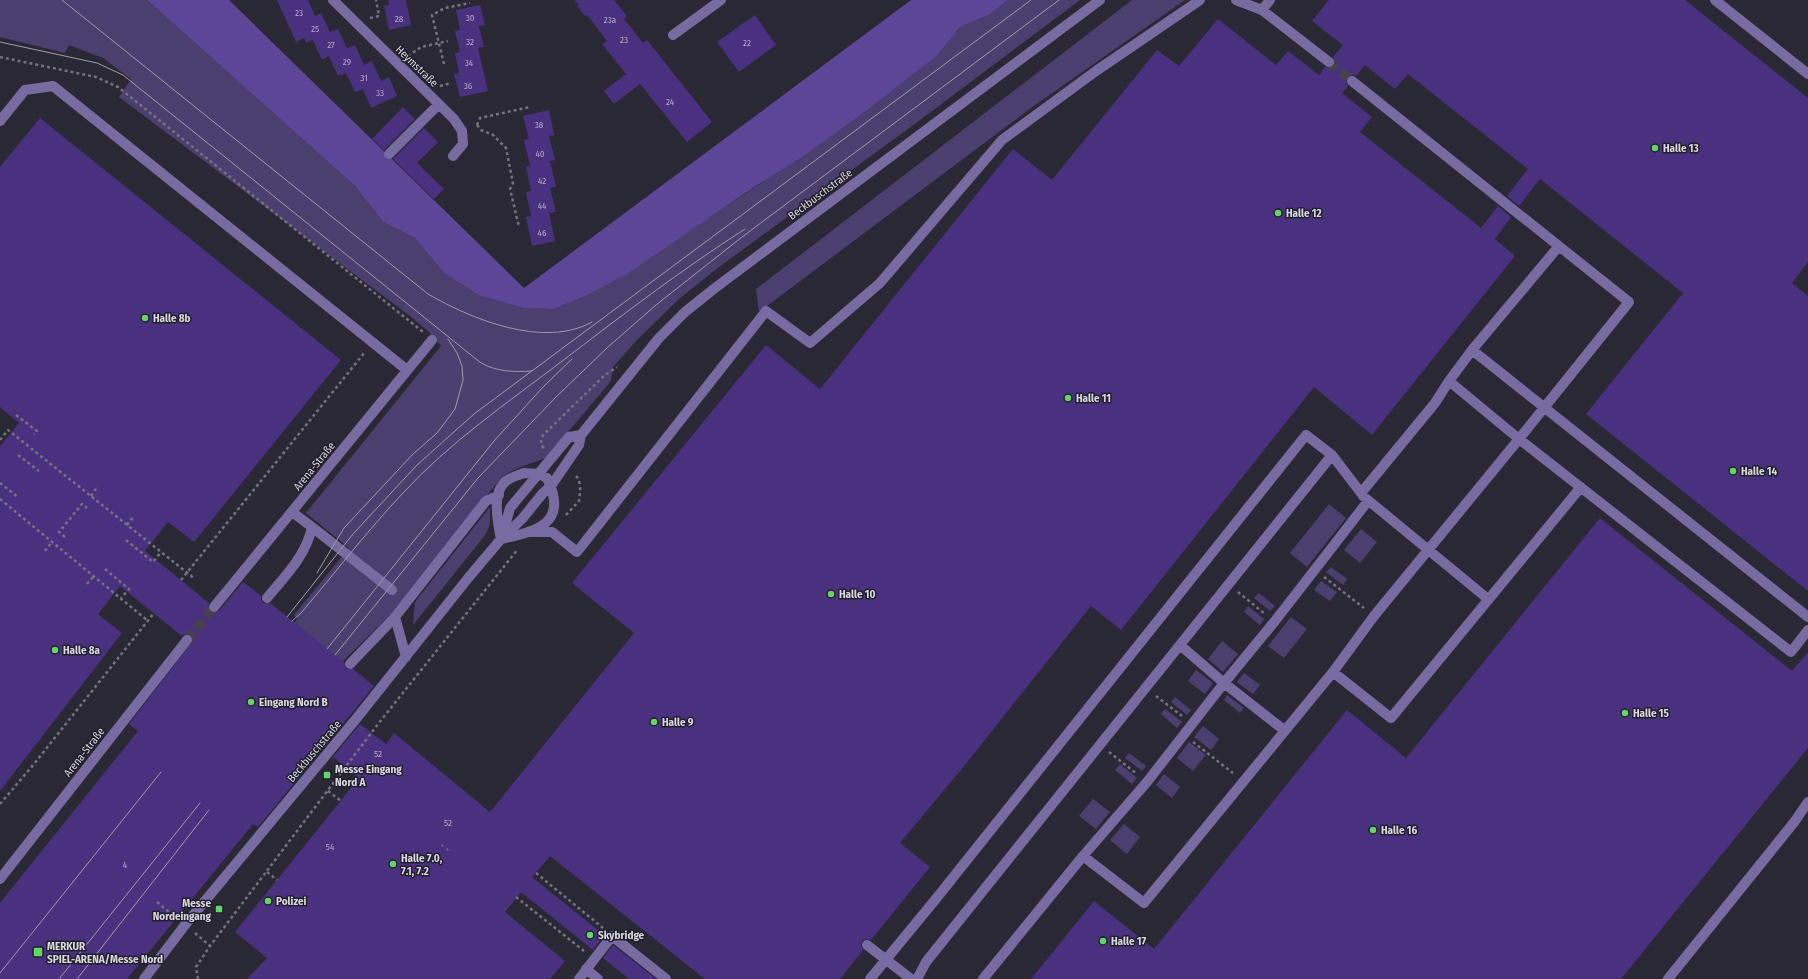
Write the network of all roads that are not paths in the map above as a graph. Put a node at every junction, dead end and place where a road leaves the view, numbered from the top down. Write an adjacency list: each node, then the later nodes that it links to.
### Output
1 (332, 0): 13 (street, Heymstraße)
2 (720, 0): 9 (street)
3 (1100, 0): 23 (street, Beckbuschstraße)
4 (1200, 0): 33 (street)
5 (1236, 0): 8 (street)
6 (1270, 0): 8 (street)
7 (1715, 0): 11 (street)
8 (1262, 10): 10 (street)
9 (673, 35)
10 (1329, 62)
11 (1808, 74)
12 (1352, 81): 17 (street)
13 (439, 104): 15 (street); 16 (street, Heymstraße)
14 (0, 121): 20 (street)
15 (389, 154)
16 (453, 156)
17 (1559, 246): 19 (street); 22 (street)
18 (432, 340): 20 (street, Arena-Straße)
19 (1472, 350): 21 (street); 22 (street)
20 (407, 370): 31 (street, Arena-Straße)
21 (1449, 381): 24 (street); 30 (street)
22 (1545, 408): 24 (street); 40 (street)
23 (581, 435): 26 (street, Beckbuschstraße); 27 (street, Beckbuschstraße)
24 (1519, 439): 28 (street); 35 (street)
25 (1332, 455): 30 (street); 44 (street); 54 (street)
26 (539, 474): 27 (street); 29 (street); 34 (street, Beckbuschstraße)
27 (551, 486): 33 (street); 34 (street, Beckbuschstraße)
28 (1581, 487): 38 (street); 42 (street)
29 (499, 495): 34 (street); 41 (street)
30 (1364, 497): 35 (street); 48 (street)
31 (292, 512): 32 (street); 39 (street, Arena-Straße)
32 (312, 527): 36 (street); 37 (street)
33 (528, 532): 34 (street)
34 (501, 539): 45 (street, Beckbuschstraße)
35 (1428, 551): 38 (street); 47 (street)
36 (392, 590)
37 (267, 598)
38 (1488, 599): 47 (street)
39 (214, 607)
40 (1808, 616)
41 (395, 617): 45 (street); 46 (street)
42 (1808, 630)
43 (187, 640): 52 (street, Arena-Straße)
44 (1180, 645): 48 (street); 63 (street)
45 (406, 657): 56 (street, Beckbuschstraße)
46 (350, 664)
47 (1333, 672): 49 (street)
48 (1224, 683): 49 (street); 51 (street)
49 (1284, 730): 51 (street)
50 (1808, 803): 65 (street)
51 (1083, 856): 64 (street)
52 (0, 879)
53 (867, 945): 54 (street)
54 (886, 959): 61 (street); 62 (street)
55 (586, 969): 58 (street); 59 (street); 60 (street)
56 (153, 975): 57 (street, Beckbuschstraße)
57 (144, 979)
58 (579, 979)
59 (598, 979)
60 (666, 979)
61 (870, 979)
62 (911, 979)
63 (917, 979)
64 (983, 979)
65 (1668, 979)

